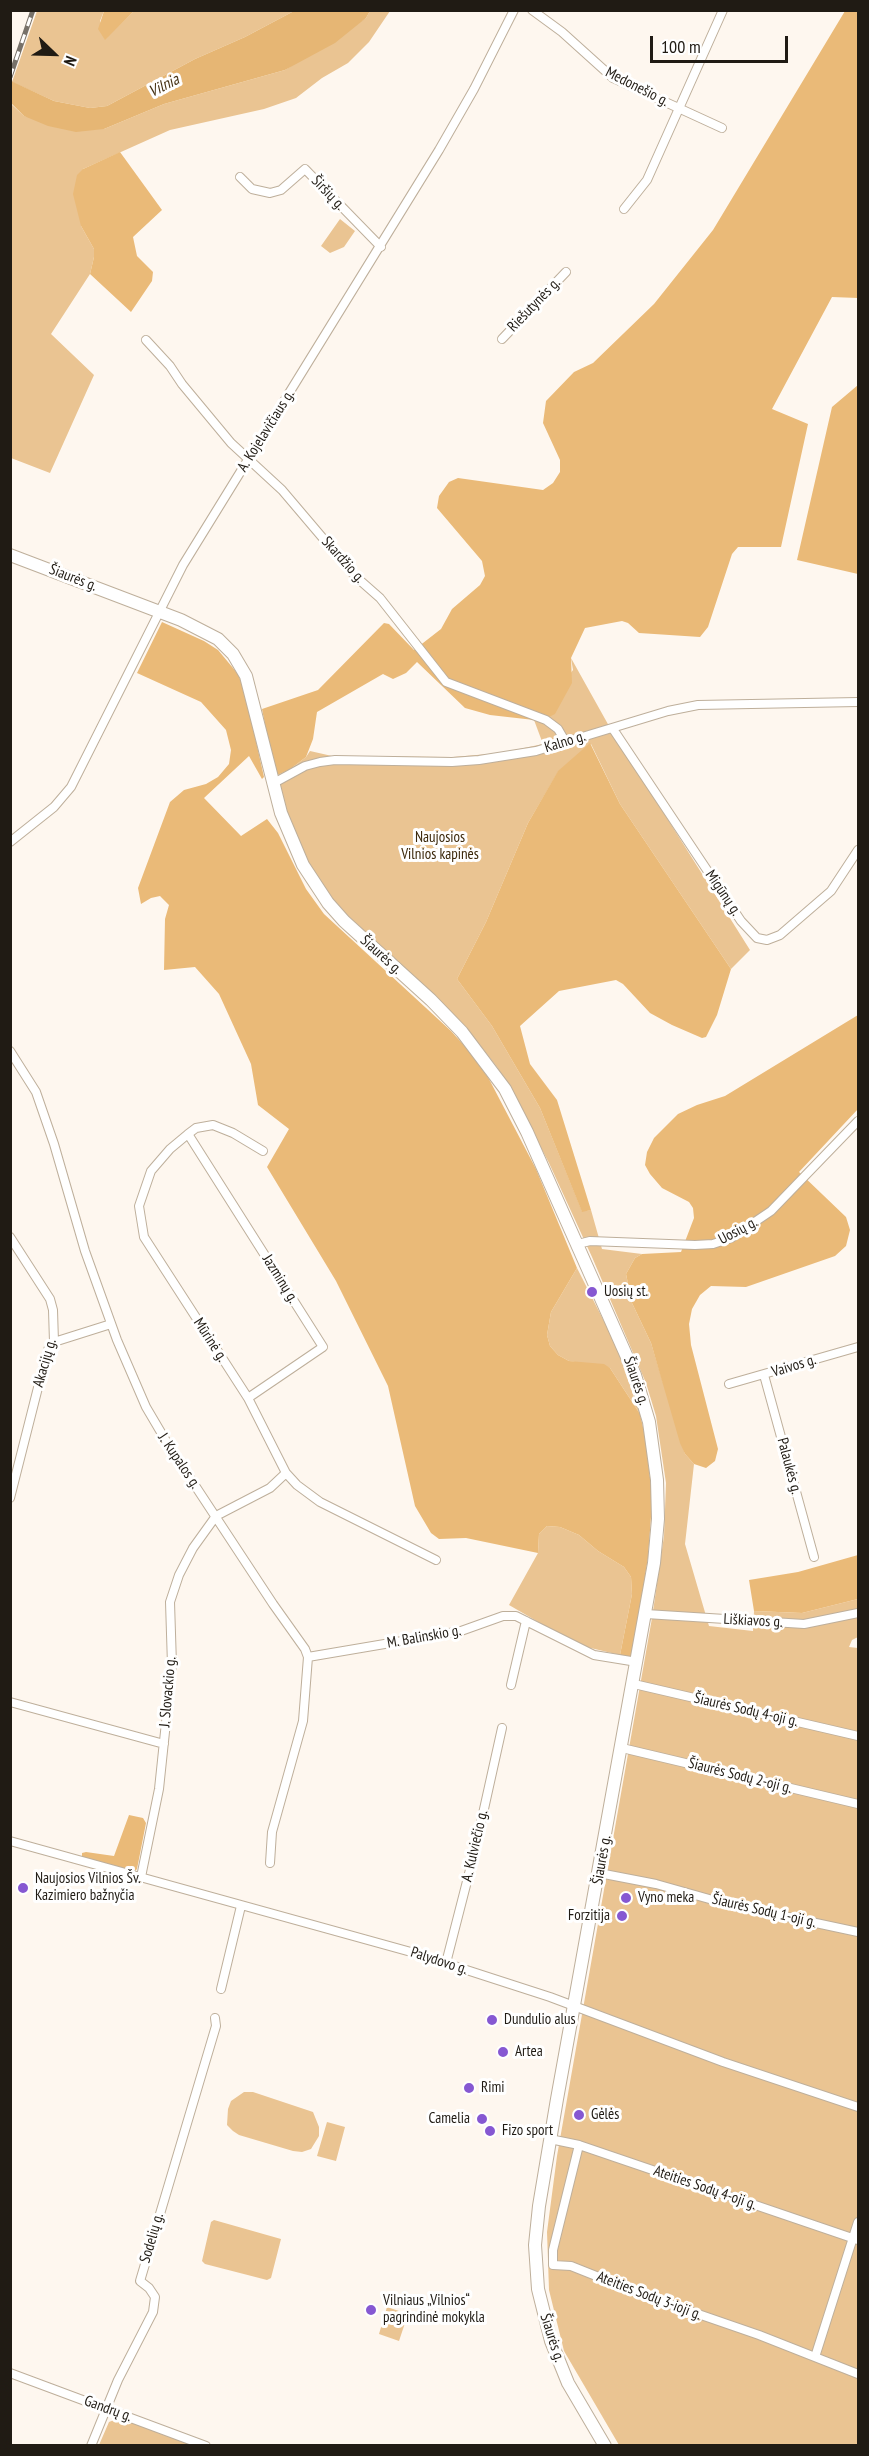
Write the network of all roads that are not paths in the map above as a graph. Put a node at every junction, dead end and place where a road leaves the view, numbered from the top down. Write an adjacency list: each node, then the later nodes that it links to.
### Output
1 (514, 10): 8 (street, A. Kojelavičiaus g.)
2 (532, 10): 4 (street, Medonešio g.)
3 (723, 10): 4 (street)
4 (678, 109): 5 (street, Medonešio g.); 7 (street)
5 (722, 128)
6 (240, 177): 8 (street, Širšių g.)
7 (624, 209)
8 (381, 247): 12 (street, A. Kojelavičiaus g.)
9 (566, 272): 10 (street, Riešutynės g.)
10 (502, 339)
11 (146, 340): 12 (street, Skardžio g.)
12 (248, 460): 14 (street, A. Kojelavičiaus g.); 17 (street, Skardžio g.)
13 (10, 555): 14 (main road, Šiaurės g.)
14 (159, 611): 18 (main road, Šiaurės g.); 19 (street, A. Kojelavičiaus g.)
15 (858, 702): 16 (street, Kalno g.)
16 (613, 729): 17 (street, Kalno g.); 20 (street, Migūnų g.)
17 (565, 741): 18 (street, Kalno g.)
18 (272, 784): 26 (main road, Šiaurės g.)
19 (10, 842)
20 (858, 850)
21 (10, 1051): 27 (street, J. Kupalos g.)
22 (858, 1121): 26 (street, Uosių g.)
23 (188, 1134): 24 (street, Mūrinė g.); 32 (street, Mūrinė g.); 32 (street, Jazminų g.)
24 (262, 1151)
25 (10, 1237): 28 (street, Akacijų g.)
26 (578, 1244): 38 (main road, Šiaurės g.)
27 (111, 1324): 28 (street); 35 (street, J. Kupalos g.)
28 (54, 1342): 34 (street, Akacijų g.)
29 (858, 1347): 30 (street, Vaivos g.)
30 (764, 1375): 31 (street, Vaivos g.); 36 (street, Palaukės g.)
31 (729, 1384)
32 (248, 1398): 33 (street, Mūrinė g.)
33 (286, 1473): 35 (street); 37 (street, Mūrinė g.)
34 (10, 1498)
35 (216, 1516): 41 (street, J. Kupalos g.); 48 (street, J. Slovackio g.)
36 (814, 1557)
37 (435, 1560)
38 (646, 1614): 39 (street, Liškiavos g.); 42 (main road, Šiaurės g.)
39 (858, 1614)
40 (526, 1621): 41 (street, M. Balinskio g.); 42 (street, M. Balinskio g.); 44 (street)
41 (308, 1657): 52 (street)
42 (637, 1662): 43 (main road, Šiaurės g.)
43 (634, 1684): 47 (street, Šiaurės Sodų 4-oji g.); 49 (main road, Šiaurės g.)
44 (512, 1685)
45 (10, 1702): 48 (street)
46 (502, 1728): 57 (street, A. Kulviečio g.)
47 (858, 1736)
48 (164, 1744): 54 (street, J. Slovackio g.)
49 (622, 1748): 50 (street, Šiaurės Sodų 2-oji g.); 53 (main road, Šiaurės g.)
50 (858, 1804)
51 (10, 1841): 54 (street, Palydovo g.)
52 (270, 1863)
53 (599, 1873): 56 (street, Šiaurės Sodų 1-oji g.); 59 (main road, Šiaurės g.)
54 (141, 1877): 55 (street, Palydovo g.)
55 (241, 1906): 57 (street, Palydovo g.); 58 (street)
56 (858, 1932)
57 (446, 1963): 59 (street, Palydovo g.)
58 (221, 1989)
59 (574, 2006): 61 (street, Palydovo g.); 62 (main road, Šiaurės g.)
60 (215, 2018): 71 (street, Sodelių g.)
61 (858, 2107)
62 (550, 2139): 63 (street, Ateities Sodų 4-oji g.); 67 (main road, Šiaurės g.)
63 (579, 2145): 65 (street, Ateities Sodų 4-oji g.); 66 (street)
64 (858, 2222): 65 (street)
65 (856, 2239): 68 (street)
66 (553, 2265): 67 (street, Ateities Sodų 3-ioji g.); 68 (street, Ateities Sodų 3-ioji g.)
67 (536, 2267): 74 (main road, Šiaurės g.)
68 (815, 2357): 70 (street, Ateities Sodų 3-ioji g.)
69 (10, 2373): 71 (street, Gandrų g.)
70 (858, 2373)
71 (106, 2409): 72 (street, Sodelių g.); 73 (street, Gandrų g.)
72 (91, 2445)
73 (206, 2445)
74 (604, 2445)

